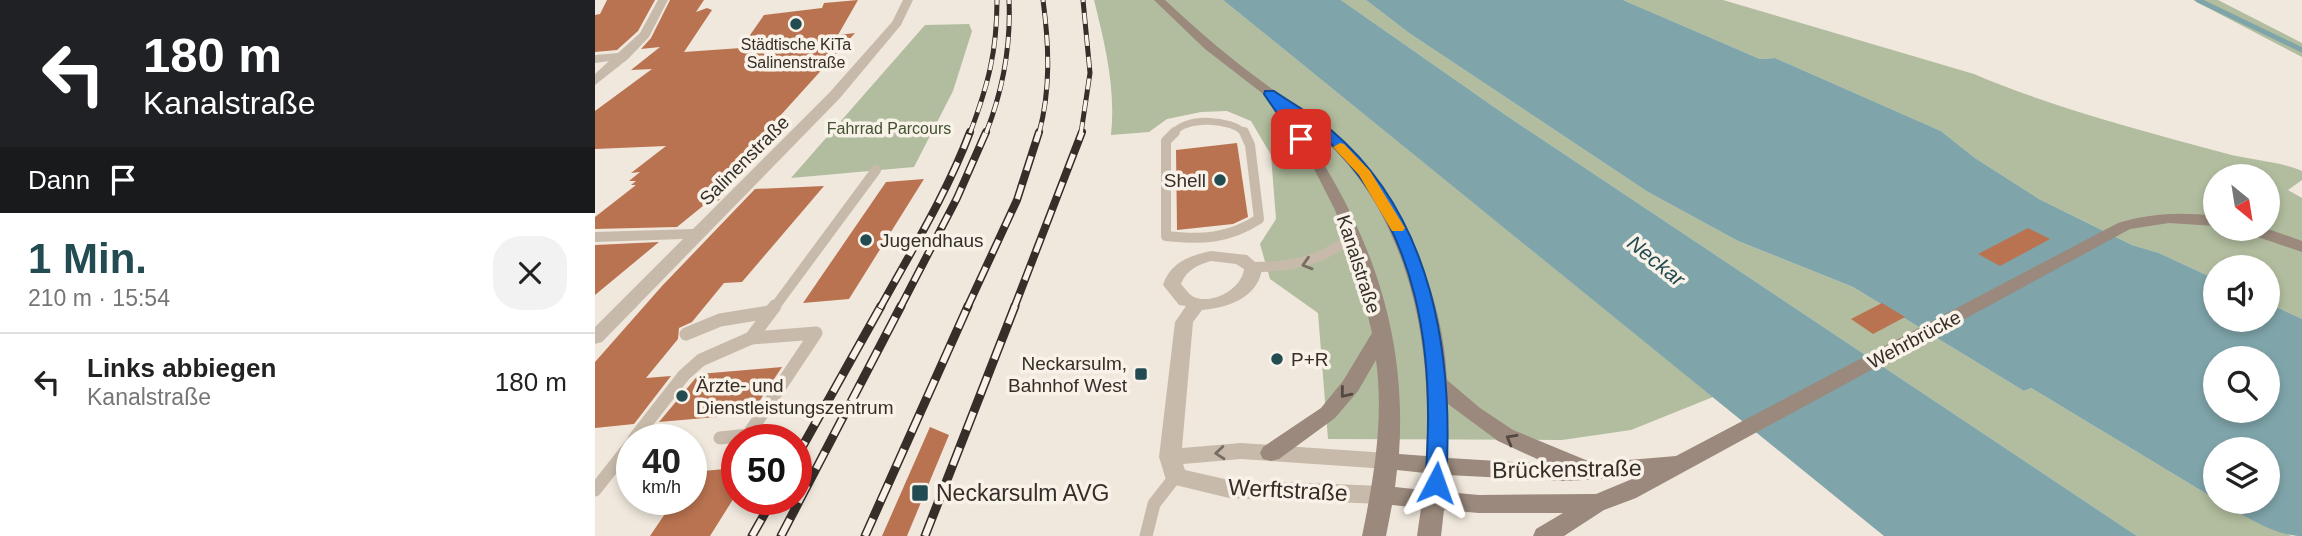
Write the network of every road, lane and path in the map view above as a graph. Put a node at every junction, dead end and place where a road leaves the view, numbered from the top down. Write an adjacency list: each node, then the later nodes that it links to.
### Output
1 (663, 0): 4 (street)
2 (908, 0): 10 (street, Salinenstraße)
3 (1159, 0): 7 (main road, Kanalstraße)
4 (624, 56): 5 (street); 6 (street)
5 (595, 59)
6 (595, 81)
7 (1270, 94): 12 (main road, Kanalstraße); 23 (main road, Kanalstraße)
8 (876, 170): 18 (lane)
9 (2203, 220): 28 (main road, Wehrbrücke)
10 (697, 234): 11 (street); 21 (street, Salinenstraße)
11 (595, 237)
12 (1354, 237): 16 (lane, one-way to 16); 20 (main road, Kanalstraße)
13 (2280, 239): 14 (main road)
14 (2302, 247)
15 (1210, 248): 15 (lane); 16 (street); 17 (street)
16 (1252, 267): 17 (street)
17 (1198, 303): 30 (street)
18 (769, 312): 19 (lane); 22 (lane)
19 (686, 334)
20 (1380, 335): 26 (main road, one-way to 26); 27 (main road, Kanalstraße)
21 (595, 338)
22 (751, 338): 24 (lane); 25 (lane)
23 (1439, 383): 31 (main road, Kanalstraße); 32 (main road, one-way to 23)
24 (646, 424)
25 (720, 438)
26 (1271, 453): 27 (street, Werftstraße); 30 (street, Werftstraße, one-way to 30)
27 (1387, 461): 31 (main road, Brückenstraße); 34 (main road, Kanalstraße)
28 (1685, 461): 32 (main road, Brückenstraße); 36 (main road, Brückenstraße)
29 (616, 463): 33 (lane)
30 (1172, 467): 34 (street, Werftstraße); 37 (lane)
31 (1437, 467): 32 (main road, Brückenstraße); 35 (main road, Kanalstraße)
32 (1597, 472)
33 (595, 490)
34 (1382, 495): 35 (main road, Brückenstraße); 38 (main road)
35 (1434, 500): 36 (main road, Brückenstraße); 39 (main road)
36 (1597, 503): 40 (main road)
37 (1146, 536)
38 (1374, 536)
39 (1429, 536)
40 (1545, 536)

